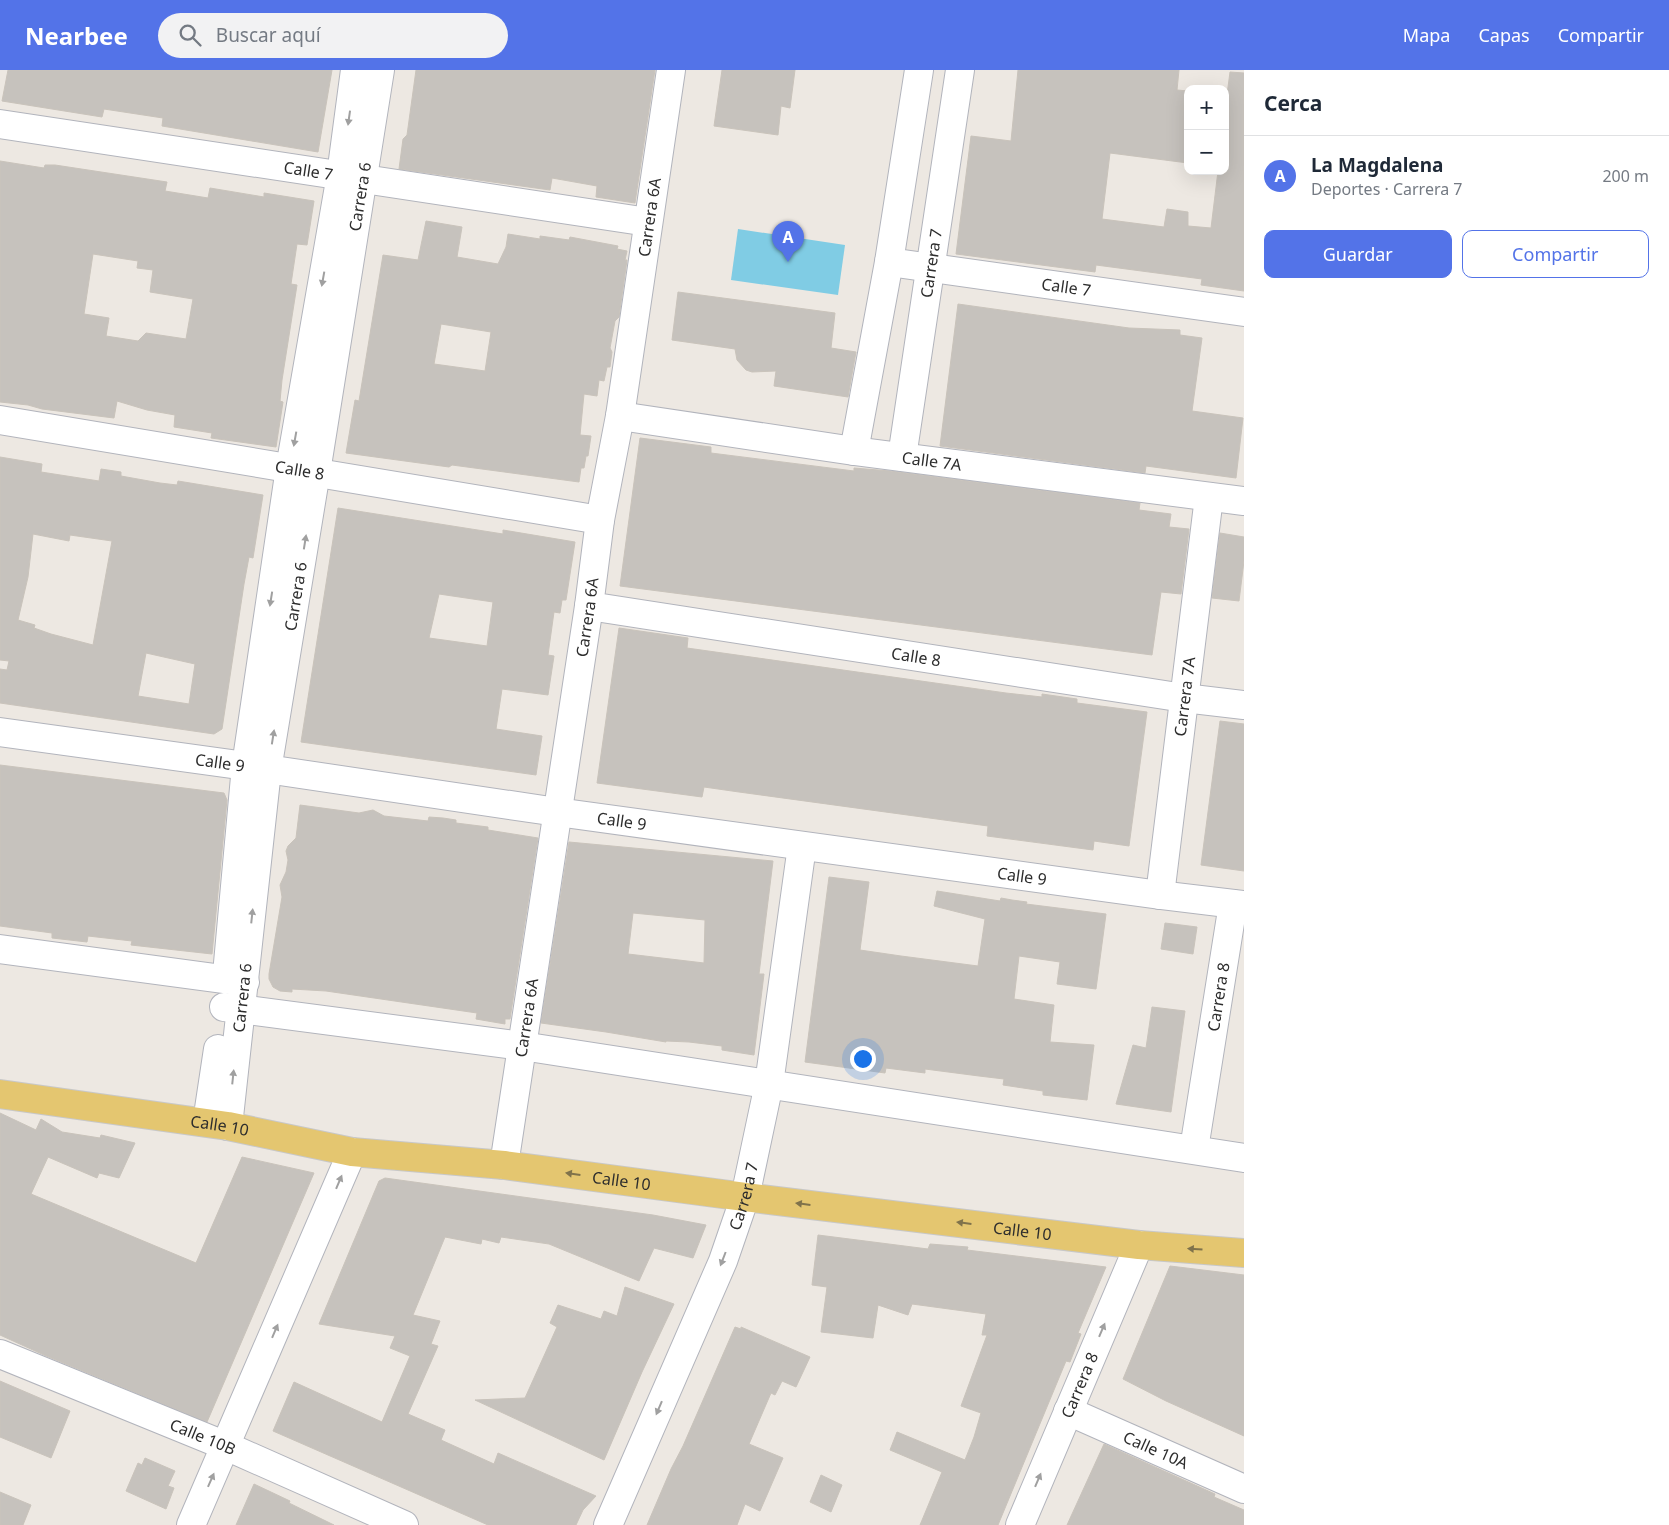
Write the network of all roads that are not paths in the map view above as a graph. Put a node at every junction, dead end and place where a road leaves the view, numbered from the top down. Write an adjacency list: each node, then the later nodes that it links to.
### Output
1 (355, 70): 7 (street, Carrera 6, one-way to 7)
2 (380, 70): 7 (street, Carrera 6)
3 (671, 70): 8 (street, Carrera 6A)
4 (919, 70): 9 (street)
5 (960, 70): 10 (street, Carrera 7)
6 (0, 124): 7 (street, Calle 7)
7 (352, 177): 8 (street, Calle 7); 16 (street, Carrera 6)
8 (648, 222): 12 (street, Carrera 6A)
9 (888, 262): 10 (street, Calle 7); 14 (street)
10 (930, 268): 11 (street, Calle 7); 15 (street, Carrera 7)
11 (1244, 312)
12 (620, 416): 14 (street, Calle 7A); 19 (street, Carrera 6A)
13 (0, 420): 16 (street, Calle 8)
14 (854, 451): 15 (street, Calle 7A)
15 (902, 457): 17 (street, Calle 7A)
16 (303, 470): 19 (street, Calle 8); 24 (street, Carrera 6)
17 (1209, 497): 18 (street, Calle 7A); 21 (street, Carrera 7A)
18 (1244, 501)
19 (600, 520): 20 (street, Carrera 6A)
20 (590, 606): 21 (street, Calle 8); 25 (street, Carrera 6A)
21 (1184, 698): 22 (street, Calle 8); 27 (street, Carrera 7A)
22 (1244, 705)
23 (0, 732): 24 (street, Calle 9)
24 (256, 768): 25 (street, Calle 9); 30 (street, Carrera 6)
25 (557, 812): 26 (street, Calle 9); 32 (street, Carrera 6A)
26 (802, 846): 27 (street, Calle 9); 33 (street, Carrera 7)
27 (1160, 895): 28 (street, Calle 9)
28 (1238, 904): 36 (street, Carrera 8)
29 (0, 949): 30 (street)
30 (235, 980): 31 (street, Carrera 6)
31 (232, 1008): 32 (street); 35 (street, Carrera 6)
32 (522, 1046): 33 (street); 39 (street, Carrera 6A)
33 (769, 1084): 36 (street); 40 (street, Carrera 7)
34 (0, 1094): 35 (main road, Calle 10)
35 (217, 1124): 37 (main road, Calle 10)
36 (1194, 1149): 38 (street)
37 (352, 1152): 39 (main road, Calle 10); 45 (street, one-way to 37)
38 (1244, 1158)
39 (504, 1165): 40 (main road, Calle 10, one-way to 39)
40 (746, 1197): 41 (main road, Calle 10, one-way to 40); 49 (street, Carrera 7, one-way to 49)
41 (1139, 1245): 42 (main road, Calle 10, one-way to 41); 44 (street, Carrera 8, one-way to 41)
42 (1244, 1253)
43 (0, 1354): 45 (street, Calle 10B)
44 (1068, 1411): 46 (street, Calle 10A); 50 (street, Carrera 8, one-way to 44)
45 (226, 1446): 47 (street, one-way to 45); 48 (street, Calle 10B)
46 (1244, 1489)
47 (191, 1525)
48 (404, 1525)
49 (608, 1525)
50 (1020, 1525)

